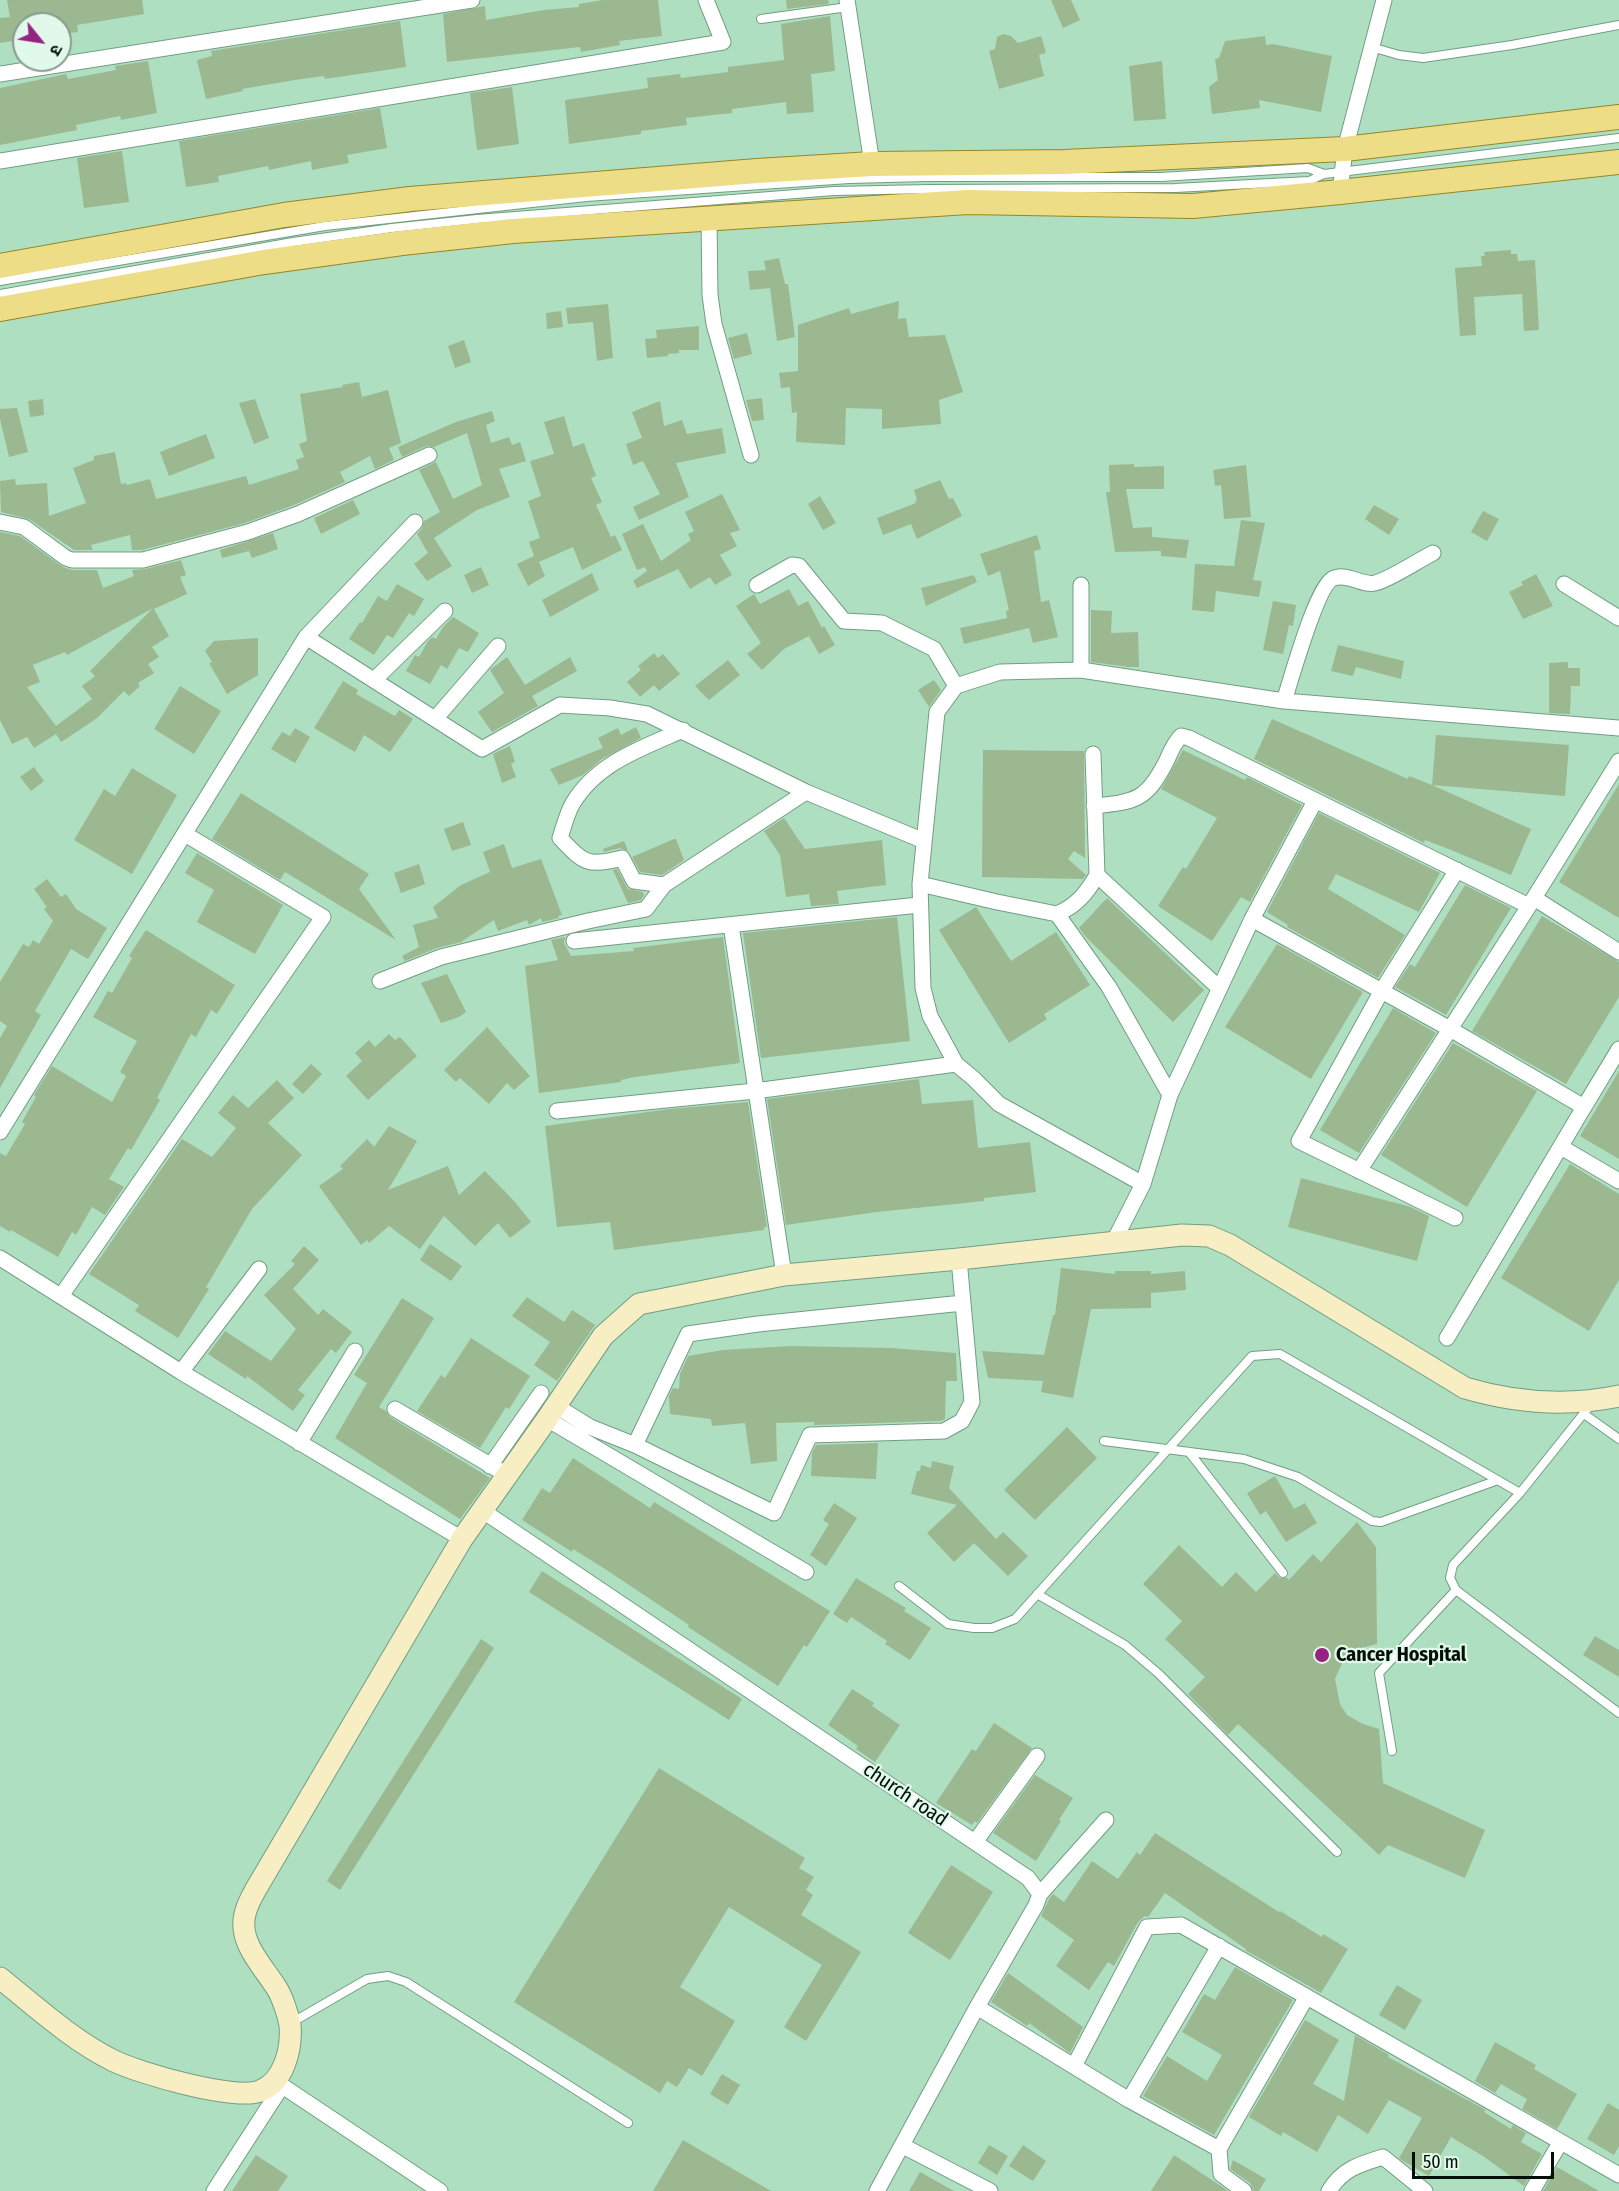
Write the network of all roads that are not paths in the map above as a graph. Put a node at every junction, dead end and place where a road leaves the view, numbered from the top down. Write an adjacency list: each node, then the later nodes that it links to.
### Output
1 (472, 0): 8 (street)
2 (706, 0): 11 (street)
3 (1384, 0): 7 (street)
4 (848, 4): 5 (lane); 13 (street)
5 (761, 19)
6 (1619, 25): 7 (lane)
7 (1371, 47): 14 (street)
8 (0, 74)
9 (1619, 117): 14 (main road)
10 (1619, 138): 14 (lane)
11 (0, 160)
12 (1619, 162): 14 (main road)
13 (872, 164): 14 (main road); 17 (main road)
14 (1342, 171): 15 (lane); 16 (main road)
15 (1324, 174): 18 (lane); 19 (lane)
16 (709, 219): 20 (main road); 22 (street)
17 (0, 266)
18 (0, 281)
19 (0, 294)
20 (0, 309)
21 (429, 455): 23 (street)
22 (751, 455)
23 (0, 522)
24 (415, 522): 31 (street)
25 (1433, 553): 36 (street)
26 (1564, 584): 30 (street)
27 (757, 585): 35 (street)
28 (1081, 585): 33 (street)
29 (445, 611): 34 (street)
30 (1619, 618)
31 (306, 637): 34 (street); 45 (street)
32 (498, 646): 37 (street)
33 (1081, 670): 35 (street); 36 (street)
34 (374, 680): 37 (street)
35 (956, 686): 46 (street)
36 (1284, 701): 38 (street)
37 (435, 719): 39 (street)
38 (1619, 728)
39 (683, 730): 42 (street); 50 (street)
40 (1093, 754): 44 (street)
41 (1619, 761): 51 (street)
42 (806, 792): 46 (street); 50 (street)
43 (1315, 801): 44 (street); 47 (street); 54 (street)
44 (1094, 806): 48 (street)
45 (185, 834): 68 (street); 79 (street)
46 (924, 841): 49 (street)
47 (1457, 870): 51 (street); 60 (street)
48 (1097, 875): 53 (street); 59 (street)
49 (920, 884): 52 (street); 53 (street)
50 (664, 885): 58 (street)
51 (1532, 902): 57 (street); 61 (street)
52 (920, 905): 55 (street); 63 (street)
53 (1057, 914): 65 (street)
54 (1252, 919): 59 (street); 60 (street)
55 (731, 926): 56 (street); 64 (street)
56 (574, 941)
57 (1619, 952)
58 (380, 981)
59 (1219, 988): 65 (street)
60 (1381, 992): 61 (street); 70 (street)
61 (1450, 1029): 66 (street); 70 (street)
62 (1619, 1049): 66 (street)
63 (956, 1064): 64 (street); 72 (street)
64 (755, 1091): 67 (street); 78 (street)
65 (1170, 1095): 72 (street)
66 (1584, 1107): 69 (street)
67 (557, 1111)
68 (0, 1132)
69 (1561, 1147): 71 (street); 81 (street)
70 (1359, 1171): 73 (street)
71 (1619, 1181)
72 (1143, 1184): 74 (street)
73 (1455, 1218)
74 (1113, 1243): 76 (street); 86 (street)
75 (0, 1258): 79 (street)
76 (959, 1259): 78 (street); 80 (street)
77 (258, 1269): 83 (street)
78 (784, 1275): 85 (street)
79 (61, 1296): 83 (street)
80 (963, 1303): 91 (street); 91 (street)
81 (1447, 1338)
82 (355, 1351): 90 (street)
83 (181, 1372): 90 (street)
84 (1619, 1396): 86 (street)
85 (548, 1406): 91 (street); 94 (street); 99 (street)
86 (1589, 1408): 88 (lane); 96 (lane)
87 (395, 1409): 94 (street)
88 (1619, 1439)
89 (1104, 1441): 92 (lane)
90 (299, 1443): 98 (street)
91 (635, 1445)
92 (1167, 1449): 93 (lane); 95 (lane); 103 (lane)
93 (1189, 1452): 95 (lane); 100 (lane)
94 (499, 1470): 97 (street)
95 (1498, 1480): 96 (lane)
96 (1520, 1493): 102 (lane)
97 (483, 1511): 98 (street); 108 (street, church road)
98 (462, 1539): 115 (street)
99 (806, 1572)
100 (1283, 1573)
101 (899, 1586): 103 (lane)
102 (1456, 1590): 104 (lane); 105 (lane)
103 (1038, 1594): 109 (lane)
104 (1619, 1713)
105 (1392, 1751)
106 (1037, 1756): 108 (street)
107 (1106, 1820): 110 (street)
108 (975, 1842): 110 (street, church road)
109 (1337, 1852)
110 (1040, 1894): 114 (street)
111 (1219, 1946): 113 (street); 116 (street); 118 (street)
112 (0, 1978): 117 (street)
113 (1306, 1998): 120 (street); 122 (street)
114 (977, 2007): 116 (street); 121 (street)
115 (290, 2024): 117 (street); 119 (lane)
116 (1074, 2066): 118 (street)
117 (279, 2083): 124 (street); 125 (street)
118 (1129, 2100): 122 (street)
119 (627, 2123)
120 (1560, 2143): 123 (street); 131 (street)
121 (903, 2146): 126 (street); 127 (street)
122 (1220, 2149): 128 (street)
123 (1619, 2175)
124 (214, 2191)
125 (440, 2191)
126 (877, 2191)
127 (990, 2191)
128 (1244, 2191)
129 (1329, 2191): 130 (street)
130 (1425, 2191)
131 (1532, 2191)

